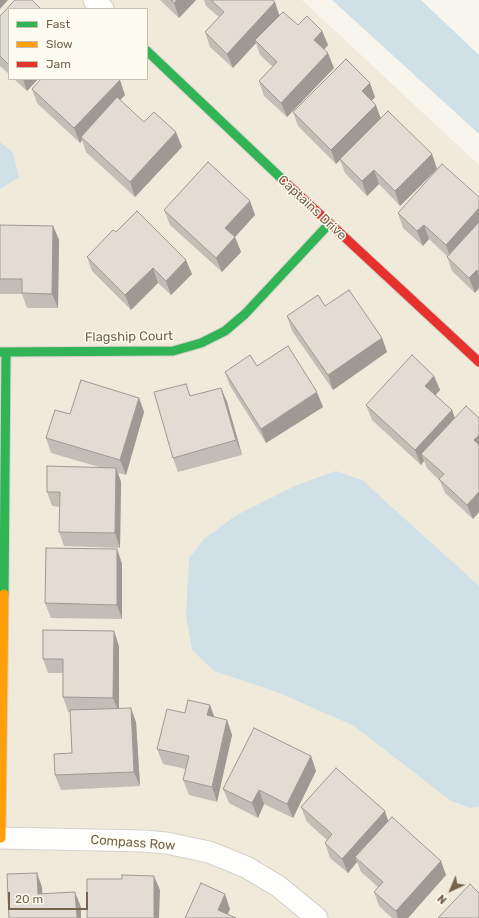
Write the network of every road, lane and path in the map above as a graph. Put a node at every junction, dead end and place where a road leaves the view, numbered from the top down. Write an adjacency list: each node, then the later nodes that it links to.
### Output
1 (94, 0): 2 (street)
2 (102, 8)
3 (148, 52): 4 (street, Captains Drive)
4 (329, 224): 5 (street, Flagship Court); 6 (street, Captains Drive)
5 (3, 352): 7 (street)
6 (479, 362)
7 (1, 838): 8 (street, Compass Row)
8 (317, 918)

